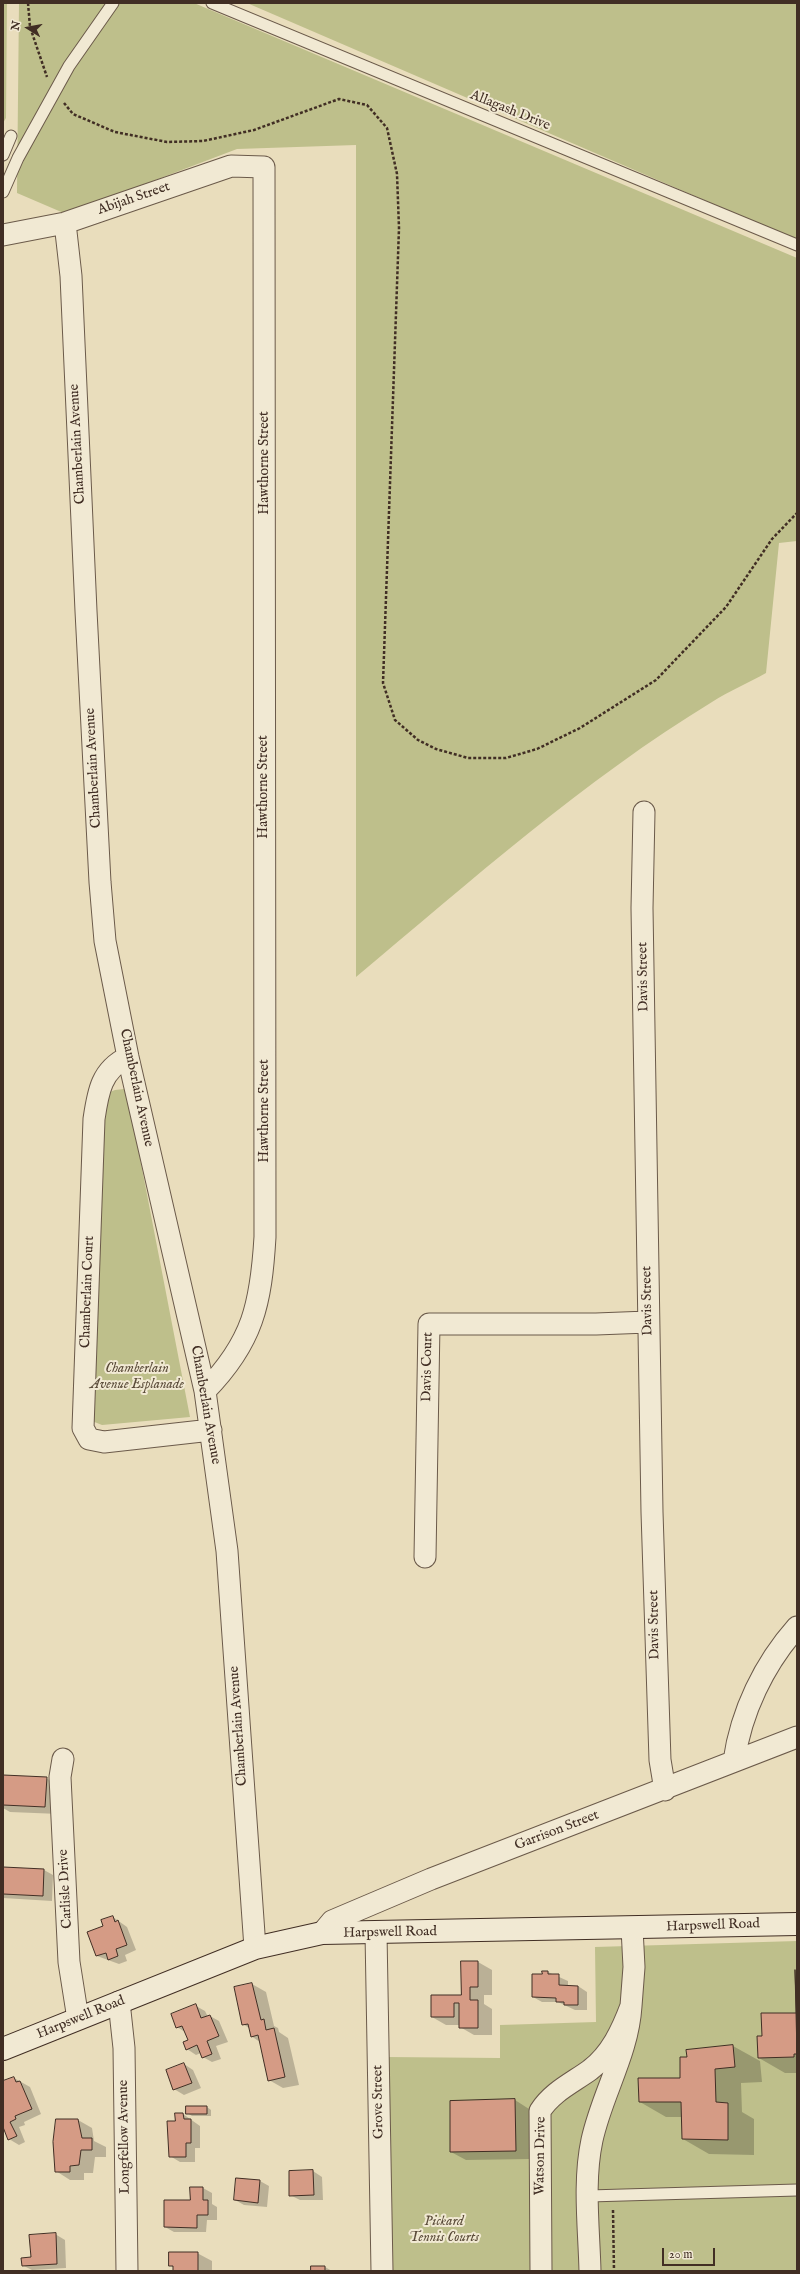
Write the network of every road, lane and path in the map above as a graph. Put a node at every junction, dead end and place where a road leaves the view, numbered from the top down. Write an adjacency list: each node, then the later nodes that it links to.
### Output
1 (28, 3): 4 (path)
2 (113, 3): 4 (lane)
3 (212, 3): 11 (lane, Allagash Drive)
4 (55, 93): 8 (lane); 12 (path)
5 (11, 136): 6 (lane)
6 (3, 155)
7 (264, 167): 9 (street, Abijah Street); 16 (street, Hawthorne Street)
8 (3, 192)
9 (65, 223): 10 (street, Abijah Street); 14 (street, Chamberlain Avenue)
10 (3, 235)
11 (797, 245)
12 (797, 513)
13 (644, 812): 15 (street, Davis Street)
14 (128, 1057): 16 (street, Chamberlain Avenue); 17 (street, Chamberlain Court)
15 (648, 1322): 18 (street, Davis Court); 23 (street, Davis Street)
16 (205, 1391): 17 (street, Chamberlain Avenue)
17 (211, 1430): 28 (street, Chamberlain Avenue)
18 (425, 1557)
19 (797, 1627): 22 (street)
20 (797, 1737): 22 (street, Garrison Street)
21 (63, 1759): 31 (street, Carlisle Drive)
22 (734, 1761): 23 (street, Garrison Street)
23 (665, 1790): 26 (street, Garrison Street)
24 (797, 1924): 25 (main road, Harpswell Road)
25 (632, 1928): 27 (main road, Harpswell Road); 30 (street, Watson Drive)
26 (322, 1933): 27 (main road, Harpswell Road); 28 (main road, Harpswell Road)
27 (376, 1933): 37 (street, Grove Street)
28 (255, 1948): 29 (main road, Harpswell Road)
29 (119, 2002): 31 (main road, Harpswell Road); 36 (street, Longfellow Avenue)
30 (631, 2006): 35 (street, Watson Drive); 38 (street, Watson Drive)
31 (78, 2019): 32 (main road, Harpswell Road)
32 (3, 2049)
33 (797, 2190): 34 (lane)
34 (613, 2195): 35 (lane); 40 (path)
35 (589, 2196): 39 (street, Watson Drive)
36 (127, 2271)
37 (382, 2271)
38 (541, 2271)
39 (590, 2271)
40 (614, 2271)

